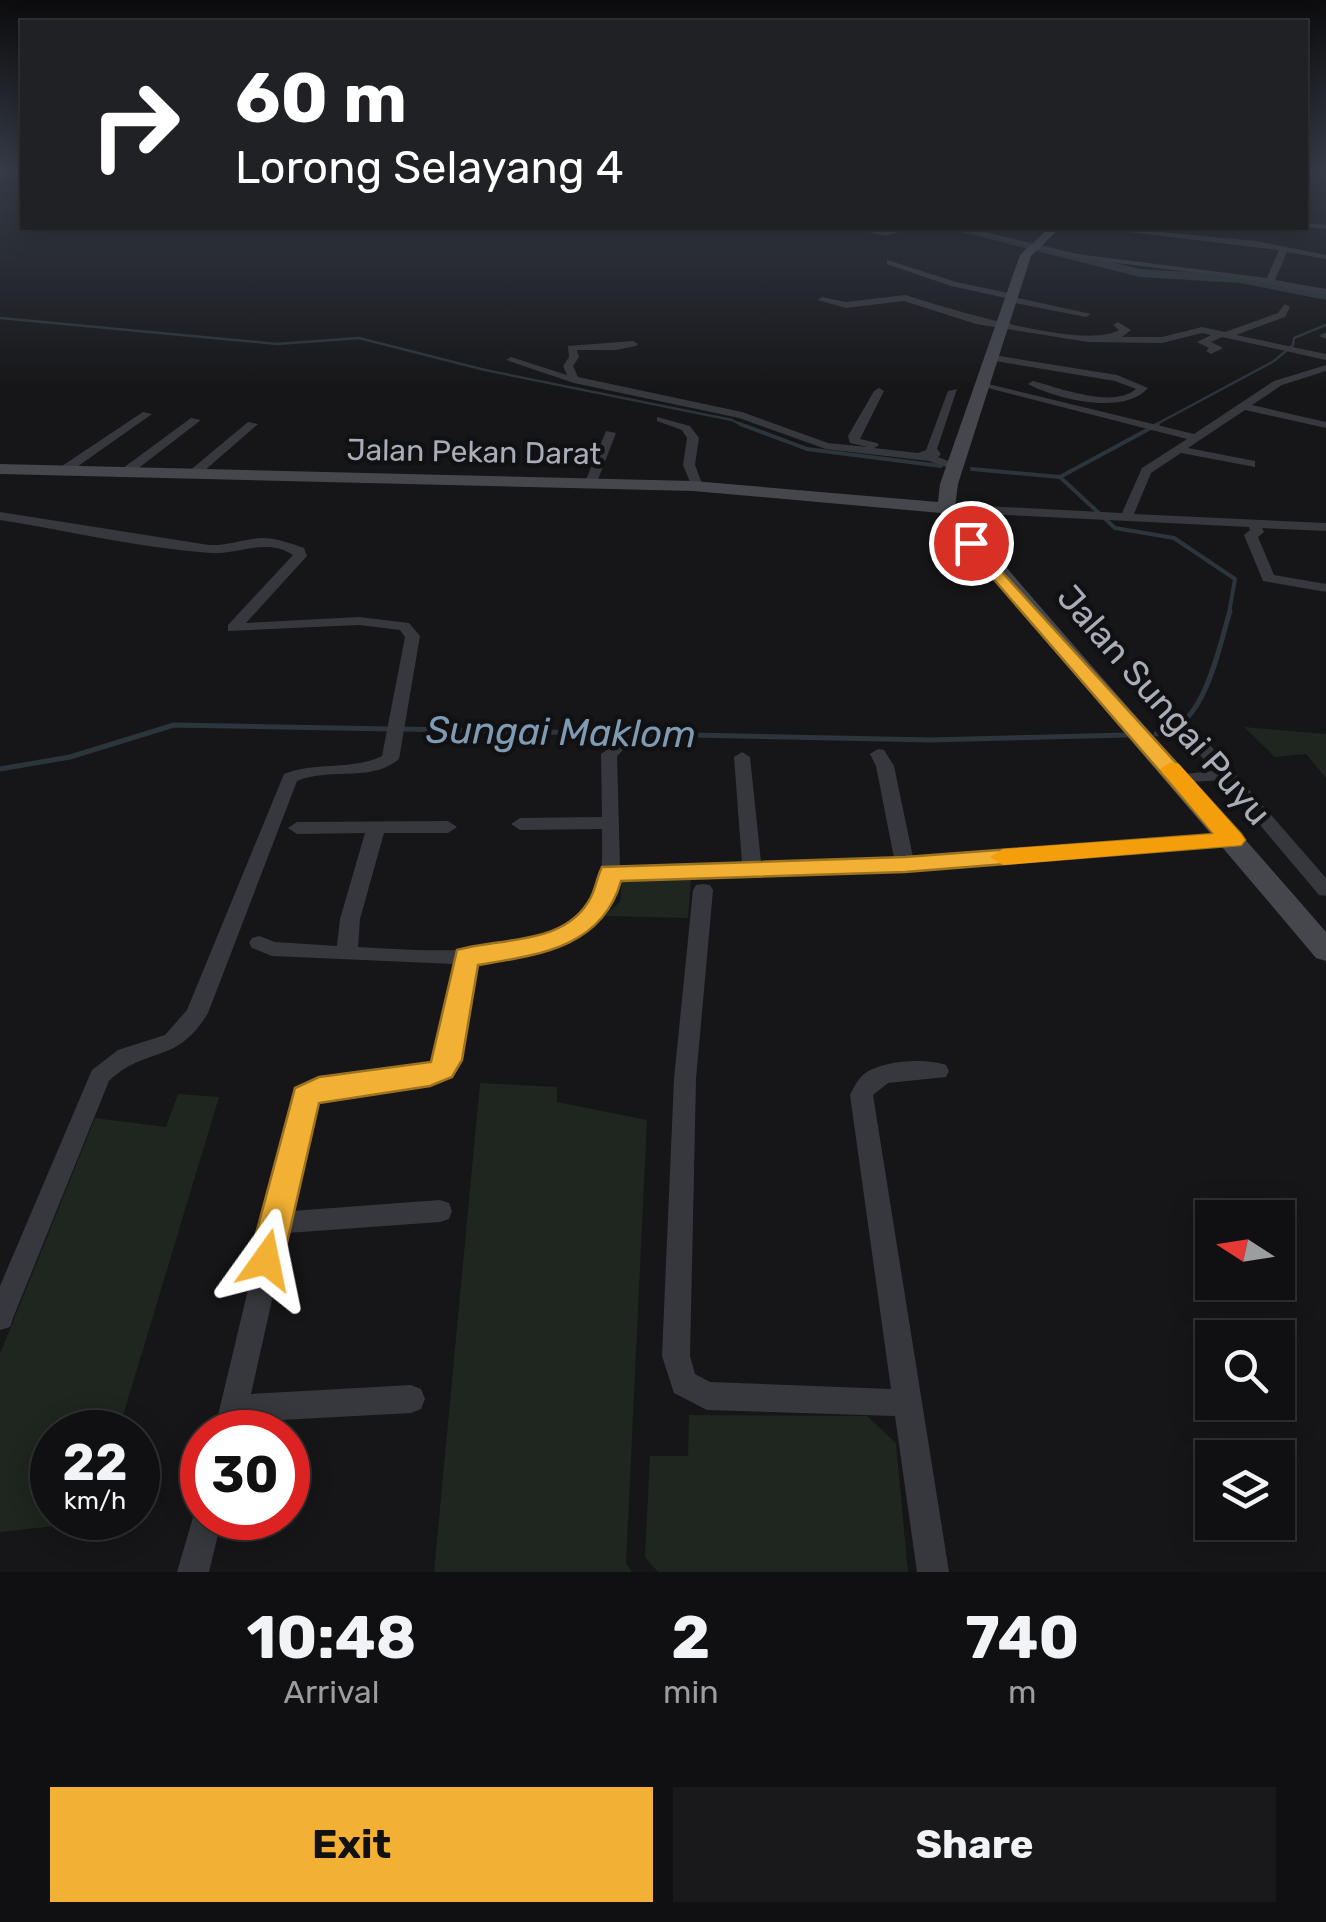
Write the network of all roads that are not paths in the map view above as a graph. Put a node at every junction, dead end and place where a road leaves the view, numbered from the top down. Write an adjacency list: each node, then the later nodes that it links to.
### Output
1 (1001, 243): 7 (street)
2 (1006, 243): 7 (street)
3 (1037, 243): 7 (main road)
4 (1258, 243): 5 (street)
5 (1284, 249): 8 (street); 11 (street)
6 (1115, 250): 9 (street)
7 (1029, 251): 9 (street); 13 (main road)
8 (1326, 257)
9 (1103, 260): 11 (street)
10 (890, 262): 13 (street)
11 (1269, 283): 12 (street)
12 (1326, 292)
13 (1014, 298): 17 (main road); 19 (street)
14 (822, 300): 17 (street)
15 (1285, 308): 18 (street)
16 (1118, 326): 20 (street)
17 (1003, 327): 19 (street); 24 (main road)
18 (1224, 334): 20 (street); 22 (street); 23 (street)
19 (1074, 338): 20 (street)
20 (1108, 340)
21 (633, 344): 27 (street)
22 (1211, 352)
23 (1326, 357)
24 (993, 358): 28 (main road); 29 (street)
25 (511, 360): 27 (street)
26 (1326, 368): 32 (street)
27 (574, 380): 43 (street)
28 (984, 384): 40 (street); 42 (main road)
29 (1033, 384)
30 (952, 391): 38 (street)
31 (879, 392): 43 (street)
32 (1245, 407): 37 (street); 40 (street)
33 (147, 414): 46 (street)
34 (661, 419): 50 (street)
35 (196, 420): 47 (street)
36 (252, 424): 48 (street)
37 (1326, 424)
38 (938, 432): 42 (street); 43 (street)
39 (610, 433): 49 (street)
40 (1197, 438): 41 (street)
41 (1182, 450): 44 (street); 53 (street)
42 (960, 451): 43 (street); 51 (main road)
43 (932, 456)
44 (1251, 464)
45 (0, 469): 46 (main road, Jalan Pekan Darat)
46 (63, 472): 47 (main road, Jalan Pekan Darat)
47 (123, 474): 48 (main road, Jalan Pekan Darat)
48 (192, 475): 49 (main road, Jalan Pekan Darat)
49 (591, 482): 50 (main road, Jalan Pekan Darat)
50 (696, 486): 52 (main road, Jalan Pekan Darat)
51 (947, 500): 52 (main road, Jalan Pekan Darat); 53 (street); 57 (main road, Jalan Sungai Puyu)
52 (907, 502): 57 (main road)
53 (1123, 515): 55 (street)
54 (0, 516): 83 (street)
55 (1254, 523): 56 (street); 58 (street)
56 (1326, 527)
57 (971, 543): 64 (main road, Jalan Sungai Puyu)
58 (1326, 588)
59 (1197, 741): 63 (street)
60 (618, 748): 65 (street)
61 (878, 754): 71 (street)
62 (742, 757): 72 (street)
63 (1224, 775): 64 (street); 75 (street)
64 (1180, 779): 70 (main road, Jalan Sungai Puyu)
65 (608, 823): 66 (street); 73 (street)
66 (520, 824)
67 (448, 827): 69 (street)
68 (297, 828): 69 (street)
69 (376, 828): 78 (street)
70 (1233, 840): 71 (street); 77 (main road, Jalan Sungai Puyu)
71 (905, 864): 72 (street)
72 (752, 869): 73 (street)
73 (611, 873): 79 (street)
74 (703, 890): 85 (street)
75 (1326, 890)
76 (259, 943): 78 (street)
77 (1326, 950)
78 (346, 951): 79 (street)
79 (466, 957): 82 (street)
80 (938, 1072): 85 (street)
81 (440, 1211): 82 (street)
82 (274, 1223): 86 (street)
83 (0, 1318)
84 (411, 1399): 87 (street)
85 (908, 1403): 90 (street)
86 (233, 1410)
87 (310, 1411)
88 (201, 1540): 89 (street)
89 (193, 1572)
90 (933, 1572)

